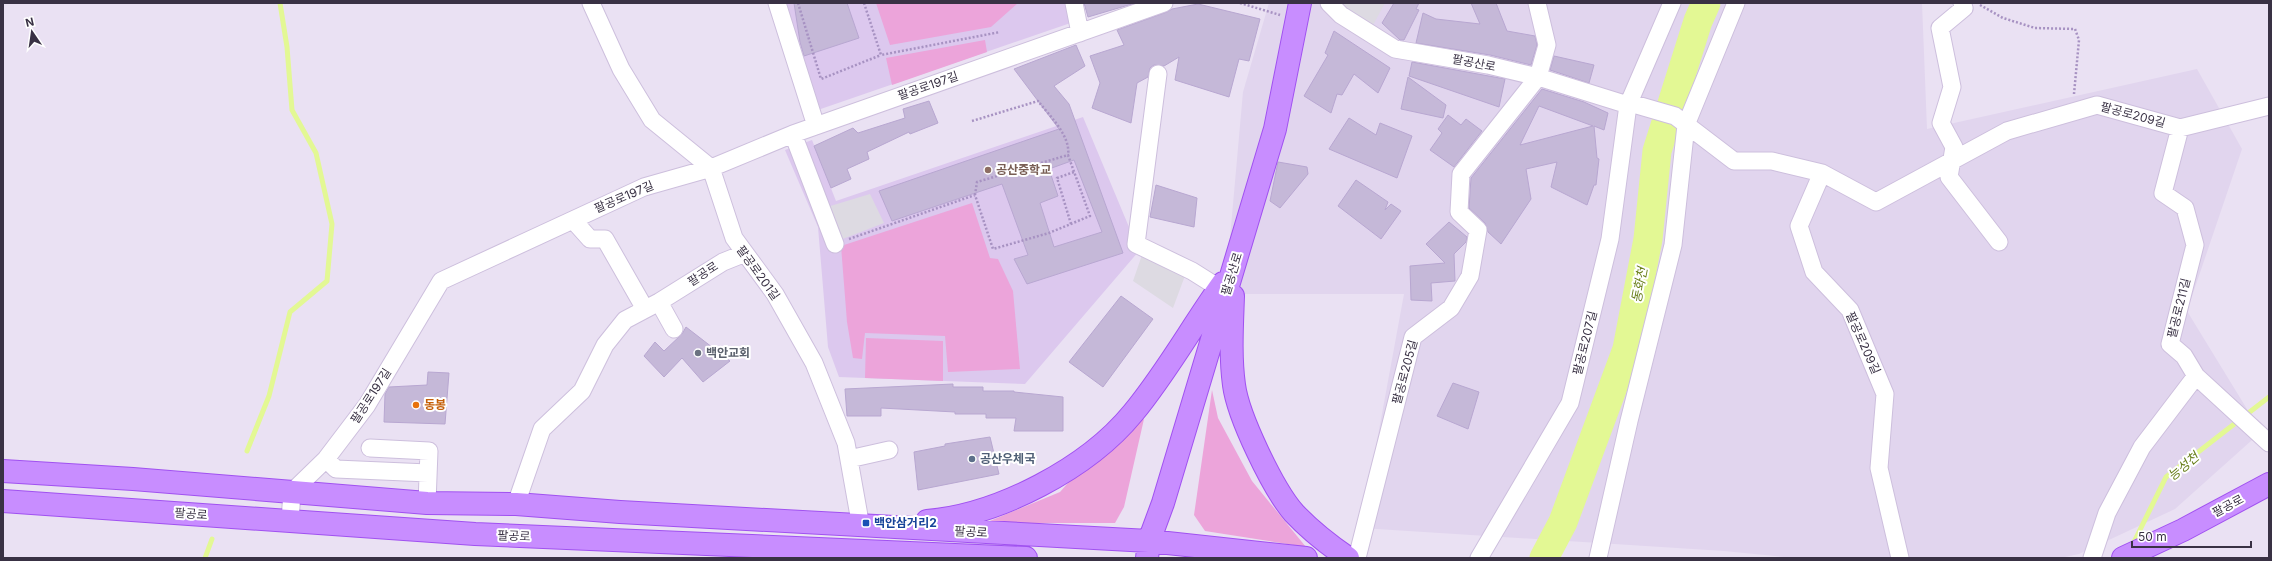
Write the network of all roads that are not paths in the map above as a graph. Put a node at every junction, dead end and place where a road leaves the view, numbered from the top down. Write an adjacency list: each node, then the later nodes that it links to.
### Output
1 (593, 3): 21 (street)
2 (777, 3): 17 (street)
3 (1074, 3): 11 (street)
4 (1164, 3): 11 (street, 팔공로197길)
5 (1329, 3): 13 (street, 팔공산로)
6 (1537, 3): 13 (street, 팔공로205길)
7 (1672, 3): 14 (street, 팔공로207길)
8 (1736, 3): 16 (street)
9 (1967, 5): 20 (street)
10 (1299, 11): 27 (main road, 팔공산로)
11 (1080, 33): 17 (street, 팔공로197길)
12 (1158, 74): 28 (street)
13 (1538, 77): 14 (street, 팔공산로); 50 (street, 팔공로205길)
14 (1633, 105): 16 (street, 팔공산로); 51 (street, 팔공로207길)
15 (2269, 106): 18 (street)
16 (1681, 121): 22 (street); 52 (street)
17 (816, 126): 19 (street, 팔공로197길)
18 (2180, 128): 20 (street, 팔공로209길); 31 (street, 팔공로211길)
19 (793, 134): 21 (street, 팔공로197길); 25 (street)
20 (1952, 159): 22 (street, 팔공로209길); 24 (street)
21 (711, 168): 23 (street, 팔공로197길); 26 (street, 팔공로201길)
22 (1822, 173): 53 (street, 팔공로209길)
23 (573, 220): 29 (street); 35 (street, 팔공로197길)
24 (1999, 242)
25 (835, 244)
26 (743, 254): 29 (street, 팔공로); 36 (street, 팔공로201길)
27 (1233, 269): 28 (main road); 46 (main road, 팔공산로); 49 (main road)
28 (1219, 288): 45 (main road)
29 (652, 306): 30 (street); 43 (street, 팔공로)
30 (674, 329)
31 (2196, 376): 32 (street); 54 (street)
32 (2269, 443)
33 (370, 448): 38 (street)
34 (889, 450): 36 (street)
35 (326, 459): 38 (street); 40 (street, 팔공로197길)
36 (849, 459): 45 (street, 팔공로201길)
37 (3, 471): 40 (main road, 팔공로)
38 (428, 473): 42 (street)
39 (2269, 484): 55 (main road, 팔공로)
40 (292, 492): 42 (main road, 팔공로); 44 (street)
41 (3, 502): 44 (main road, 팔공로)
42 (427, 503): 43 (main road, 팔공로)
43 (516, 504): 45 (main road, 팔공로)
44 (290, 521): 47 (main road, 팔공로)
45 (861, 527): 46 (main road, 팔공로)
46 (1148, 550): 48 (main road, 팔공로)
47 (1026, 558)
48 (1306, 558)
49 (1348, 558)
50 (1357, 558)
51 (1478, 558)
52 (1598, 558)
53 (1900, 558)
54 (2092, 558)
55 (2123, 558)

